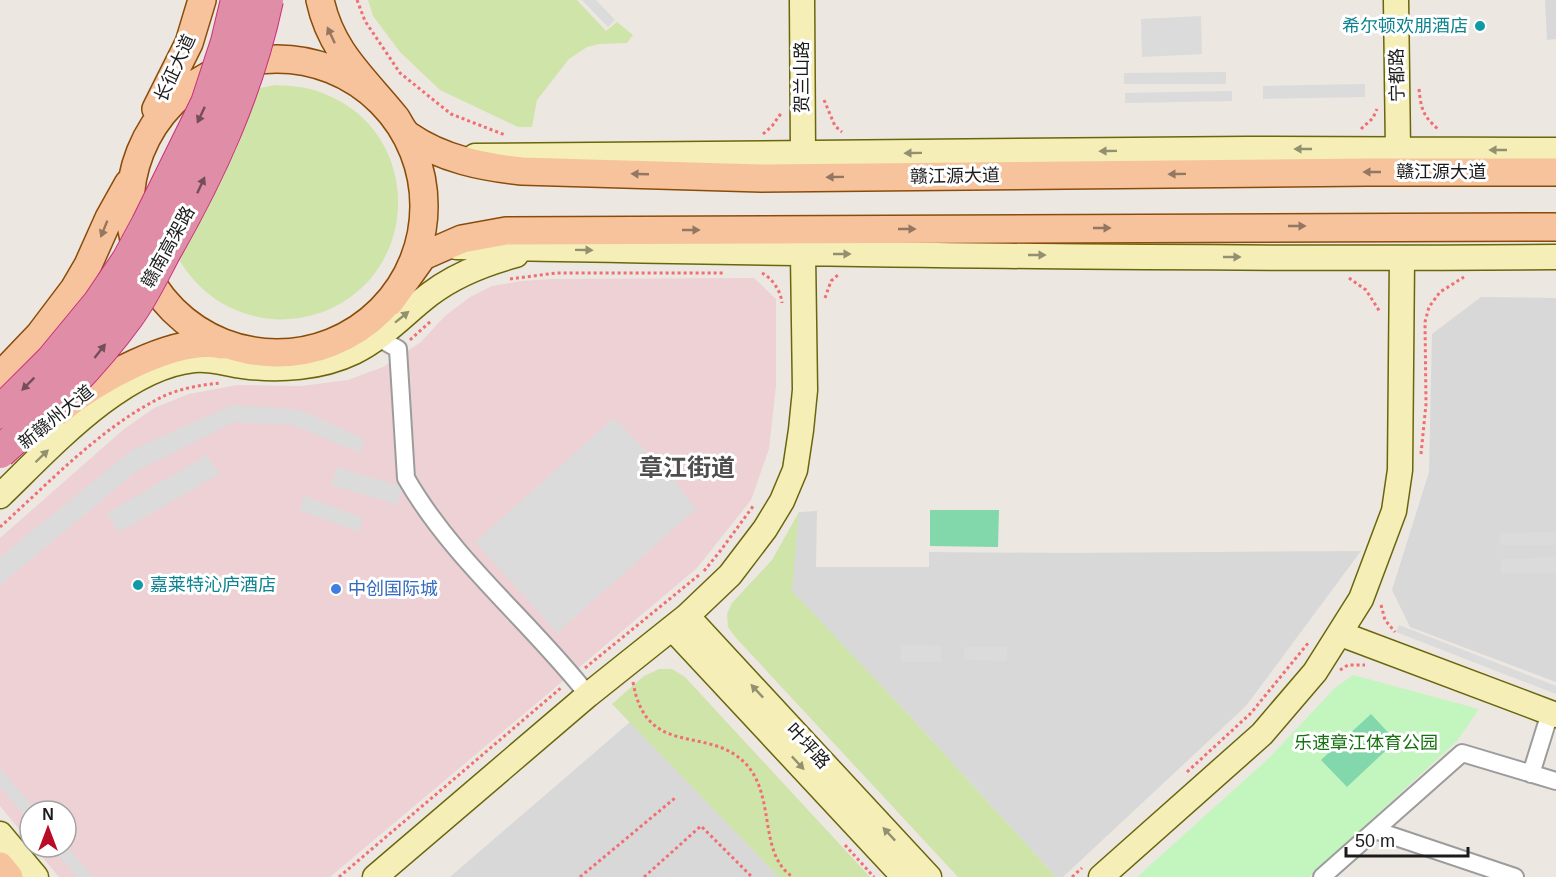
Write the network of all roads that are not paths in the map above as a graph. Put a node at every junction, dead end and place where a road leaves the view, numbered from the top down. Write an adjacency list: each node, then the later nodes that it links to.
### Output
1 (202, 0): 9 (main road, 长征大道)
2 (237, 0): 28 (highway, 赣南高架路, one-way to 28, bridge)
3 (267, 0): 29 (highway, 赣南高架路, one-way to 3, bridge)
4 (320, 0): 7 (main road, one-way to 4)
5 (802, 0): 12 (street, 贺兰山路)
6 (1396, 0): 10 (street, 宁都路)
7 (378, 98): 8 (main road, 赣江源大道); 9 (main road)
8 (397, 119): 13 (main road, 赣江源大道); 22 (main road)
9 (146, 136): 15 (main road)
10 (1398, 150): 11 (street, one-way to 10); 12 (street, one-way to 12)
11 (1556, 150)
12 (803, 154): 13 (street)
13 (451, 156): 14 (main road, 赣江源大道, one-way to 13)
14 (1556, 172)
15 (132, 178): 24 (main road, one-way to 24); 25 (main road)
16 (1556, 226): 17 (main road, one-way to 16)
17 (442, 247): 18 (street); 22 (main road)
18 (543, 249): 19 (street, one-way to 19); 23 (street, one-way to 18)
19 (803, 254): 21 (street, one-way to 21); 32 (street)
20 (1556, 257): 21 (street)
21 (1402, 258): 33 (street)
22 (390, 302): 23 (main road)
23 (369, 332): 25 (main road); 31 (street, one-way to 23); 34 (street)
24 (39, 334): 26 (street); 27 (main road)
25 (251, 352): 30 (main road, 新赣州大道)
26 (0, 361)
27 (0, 376)
28 (0, 412)
29 (0, 452)
30 (0, 464)
31 (0, 496)
32 (680, 622): 34 (street); 45 (street, 叶坪路, one-way to 45); 46 (street, 叶坪路, one-way to 32)
33 (1341, 634): 35 (street); 41 (street)
34 (581, 686): 44 (street)
35 (1553, 714): 36 (street)
36 (1532, 774): 37 (street); 38 (street)
37 (1556, 781)
38 (1375, 830): 47 (street); 48 (street)
39 (0, 834): 43 (street)
40 (0, 866): 42 (main road)
41 (1095, 869)
42 (9, 877)
43 (36, 877)
44 (375, 877)
45 (904, 877)
46 (929, 877)
47 (1322, 877)
48 (1515, 877)

